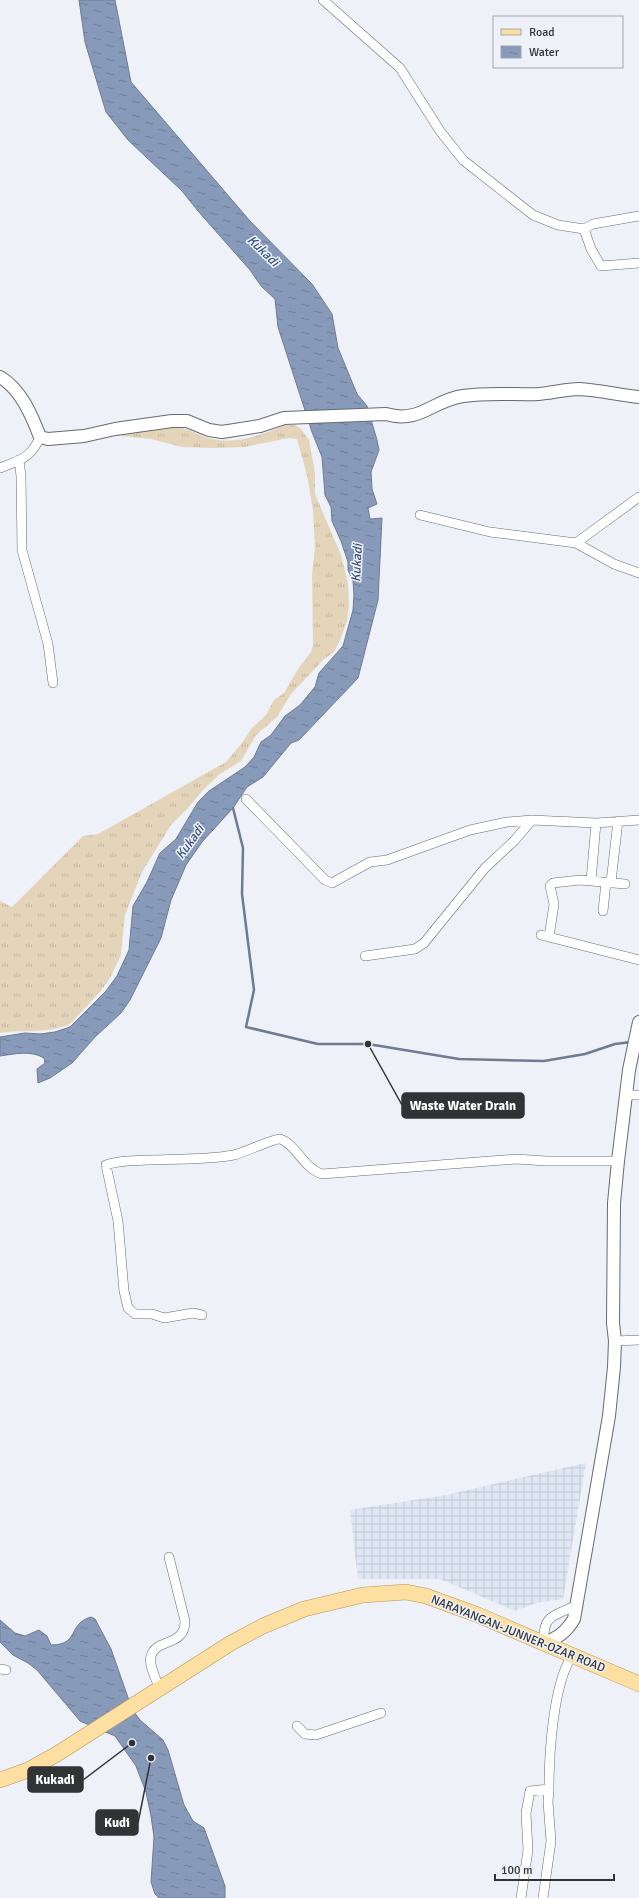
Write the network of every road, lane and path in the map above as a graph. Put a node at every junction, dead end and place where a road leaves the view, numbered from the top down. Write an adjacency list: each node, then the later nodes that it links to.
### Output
1 (323, 0): 3 (street)
2 (639, 216): 3 (street)
3 (584, 229): 4 (street)
4 (639, 263)
5 (0, 377): 7 (street)
6 (639, 397): 7 (street)
7 (40, 437): 8 (street)
8 (19, 460): 9 (street); 14 (street)
9 (0, 468)
10 (639, 497): 12 (street)
11 (420, 515): 12 (street)
12 (576, 543): 13 (street)
13 (639, 573)
14 (53, 683)
15 (246, 799): 16 (street)
16 (532, 820): 19 (street); 24 (street)
17 (639, 820): 18 (street)
18 (618, 821): 19 (street); 21 (street)
19 (596, 823): 20 (street)
20 (591, 881): 21 (street); 25 (street)
21 (608, 882): 22 (street); 23 (street)
22 (626, 884)
23 (603, 911)
24 (365, 956)
25 (639, 960)
26 (639, 1022): 27 (street)
27 (626, 1095): 28 (street); 29 (street)
28 (639, 1095)
29 (618, 1161): 30 (street); 32 (street)
30 (202, 1315)
31 (639, 1340): 32 (street)
32 (615, 1341): 34 (street)
33 (169, 1557): 38 (street)
34 (577, 1605): 35 (street); 35 (street)
35 (544, 1643): 36 (main road, NARAYANGAN-JUNNER-OZAR ROAD); 38 (main road, NARAYANGAN-JUNNER-OZAR ROAD)
36 (572, 1656): 37 (main road, NARAYANGAN-JUNNER-OZAR ROAD); 42 (street)
37 (639, 1684)
38 (157, 1691): 41 (main road, NARAYANGAN-JUNNER-OZAR ROAD)
39 (380, 1713): 40 (street)
40 (297, 1726)
41 (0, 1780)
42 (548, 1789): 43 (street); 44 (street)
43 (521, 1898)
44 (543, 1898)

